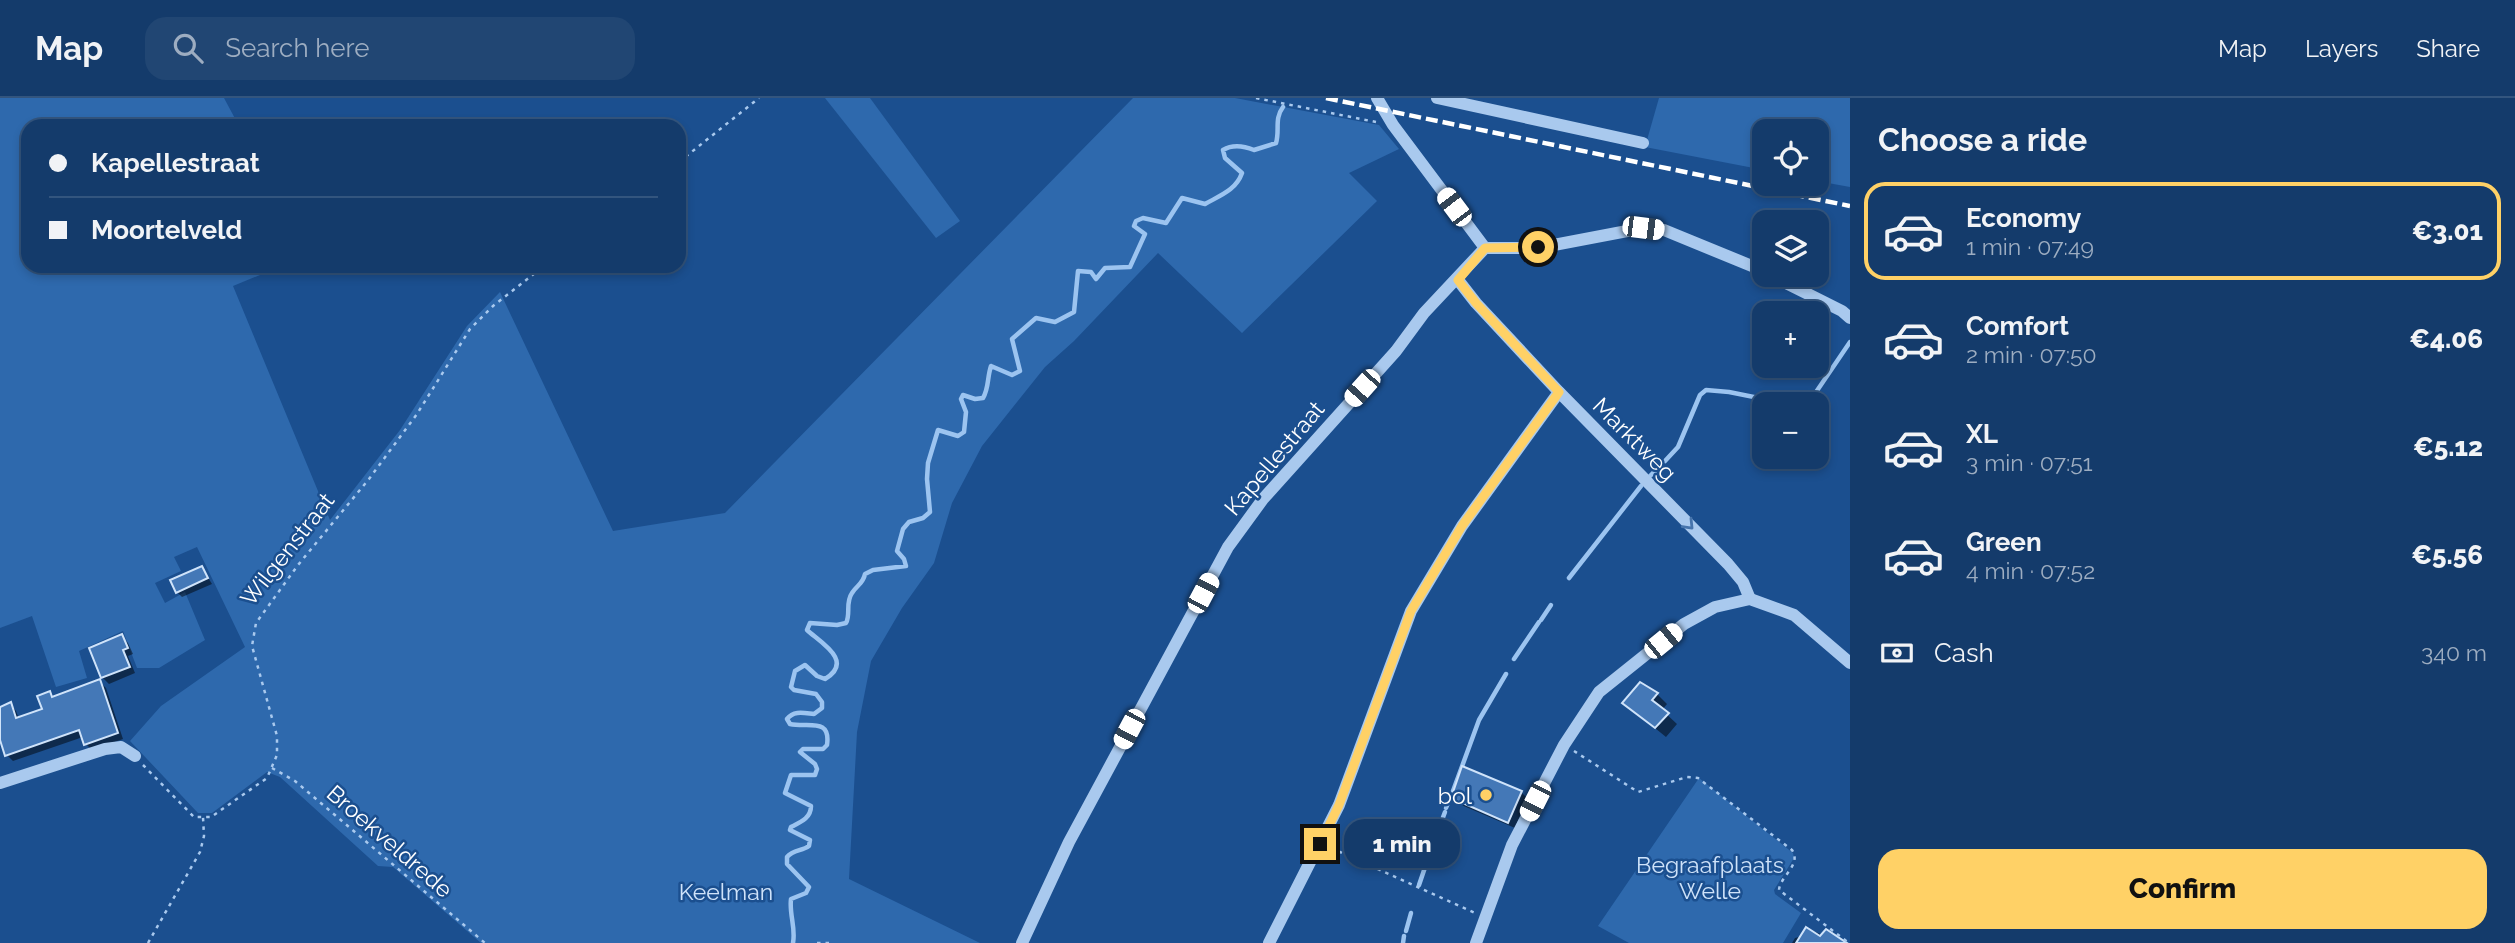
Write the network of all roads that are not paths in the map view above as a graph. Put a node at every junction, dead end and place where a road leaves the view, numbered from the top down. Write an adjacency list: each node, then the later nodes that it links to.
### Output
1 (1377, 98): 4 (street)
2 (1437, 98): 3 (street)
3 (1643, 143)
4 (1485, 248): 5 (street); 6 (street, Kapellestraat)
5 (1752, 266)
6 (1458, 280): 9 (street, Marktweg); 14 (street, Kapellestraat)
7 (1794, 287): 8 (street)
8 (1850, 318)
9 (1559, 392): 10 (street, Marktweg, one-way to 10); 15 (street)
10 (1750, 599): 11 (street); 16 (street)
11 (1850, 663)
12 (135, 756): 13 (street)
13 (0, 783)
14 (1022, 943)
15 (1269, 943)
16 (1476, 943)

